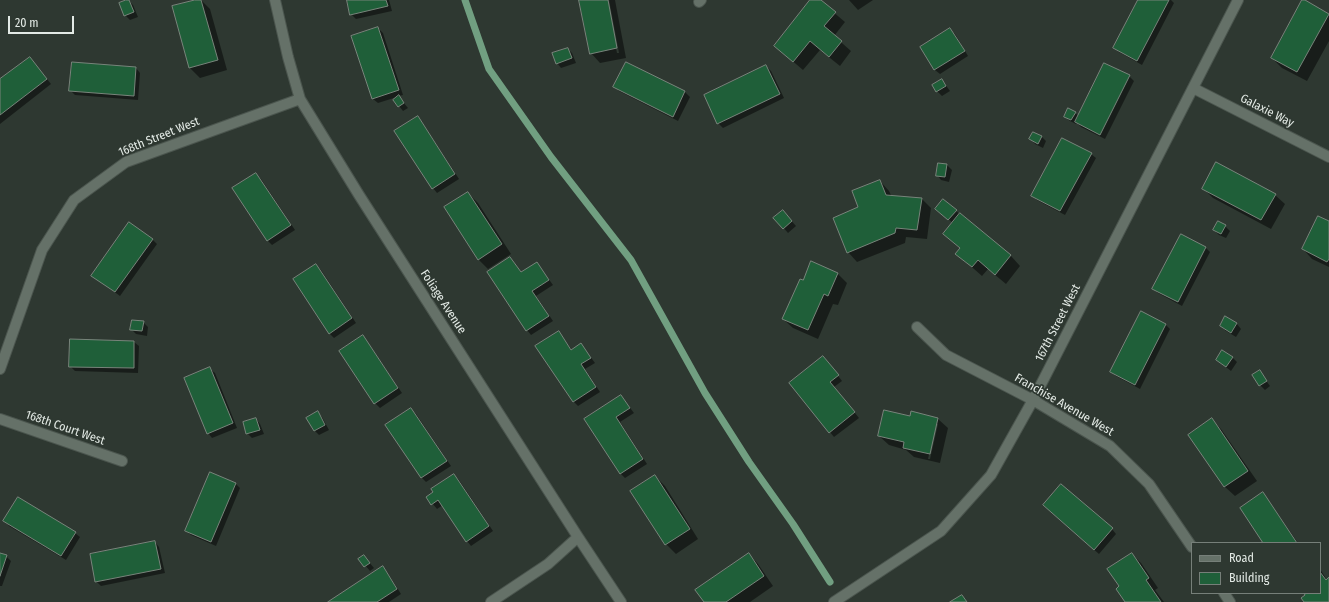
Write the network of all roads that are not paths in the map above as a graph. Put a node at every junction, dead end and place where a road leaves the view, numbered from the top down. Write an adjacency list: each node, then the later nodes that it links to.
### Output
1 (275, 0): 4 (street, Foliage Avenue)
2 (1238, 0): 3 (street, 167th Street West)
3 (1193, 88): 5 (street, Galaxie Way); 8 (street, 167th Street West)
4 (300, 99): 7 (street, 168th Street West); 11 (street, Foliage Avenue)
5 (1329, 157)
6 (917, 327): 8 (street, Franchise Avenue West)
7 (0, 369)
8 (1033, 400): 12 (street, Franchise Avenue West); 15 (street, 167th Street West)
9 (0, 419): 10 (street, 168th Court West)
10 (122, 461)
11 (578, 537): 13 (street); 14 (street, Foliage Avenue)
12 (1191, 546)
13 (491, 602)
14 (621, 602)
15 (834, 602)

